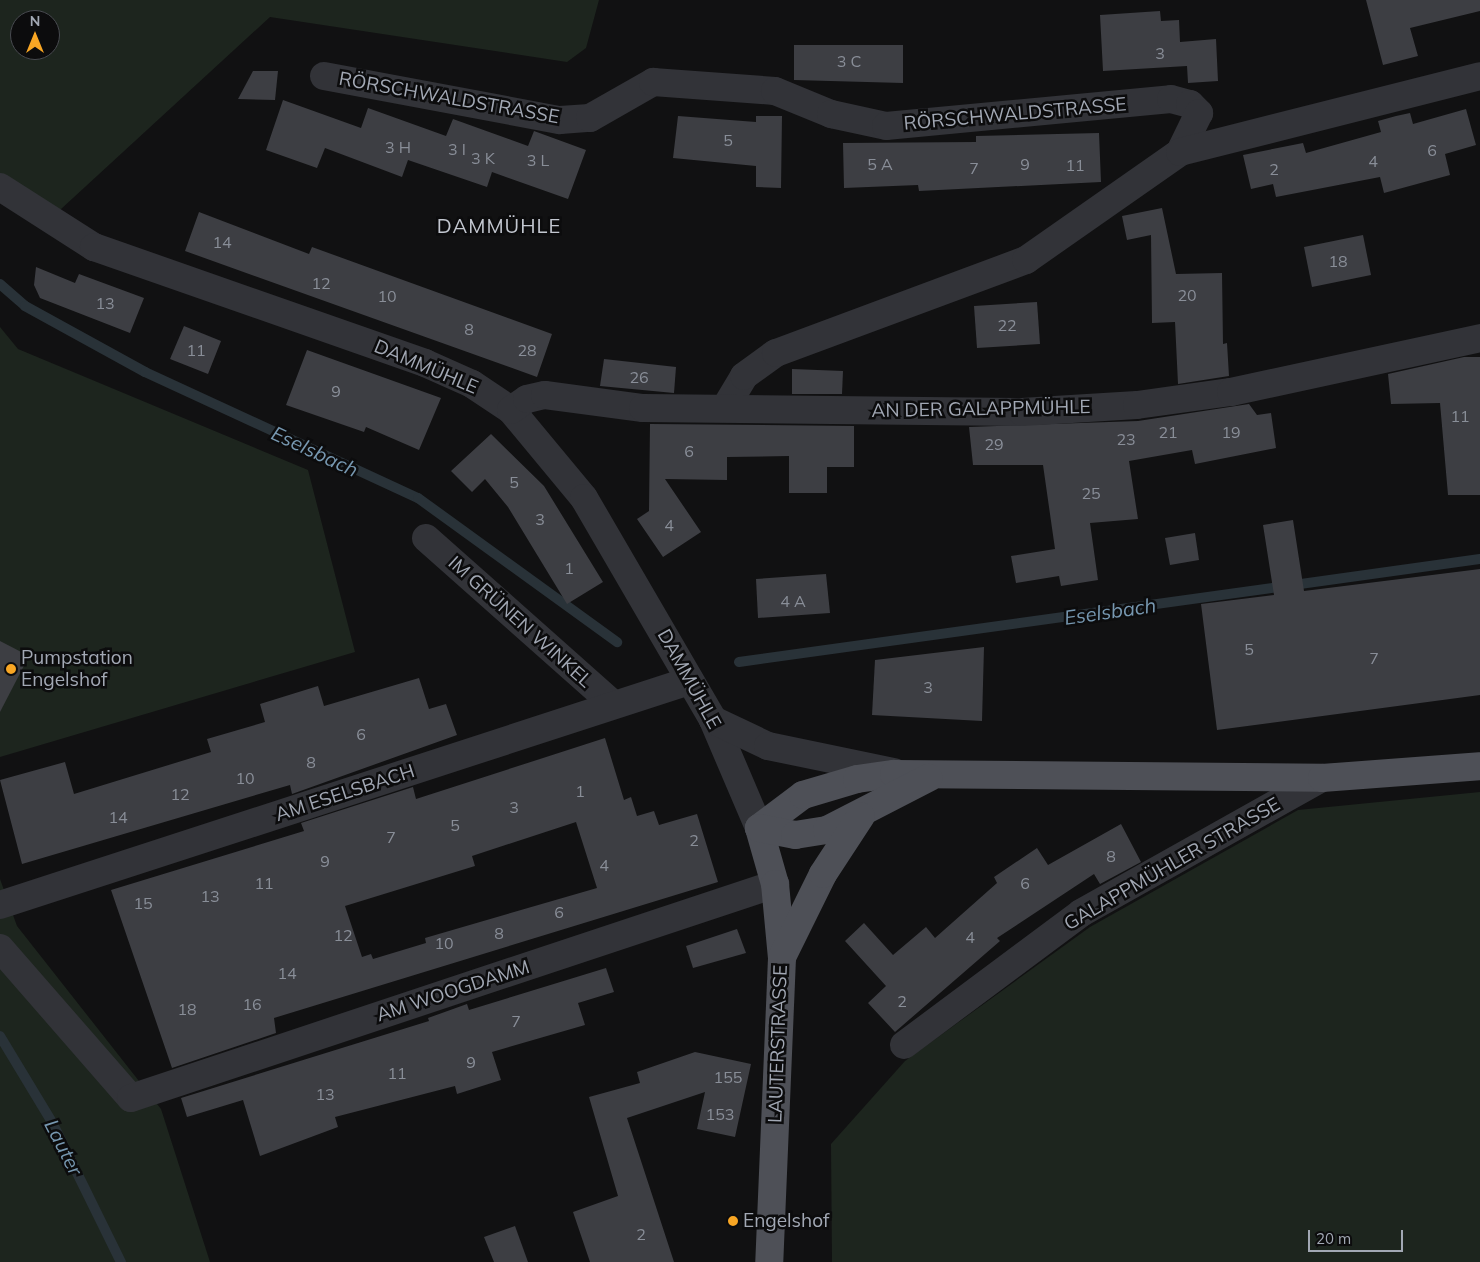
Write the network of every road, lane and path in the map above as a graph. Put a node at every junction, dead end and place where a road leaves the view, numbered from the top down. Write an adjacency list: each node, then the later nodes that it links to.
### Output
1 (324, 76): 3 (street, RÖRSCHWALDSTRASSE)
2 (1480, 76): 3 (street, RÖRSCHWALDSTRASSE)
3 (1180, 152): 6 (street, RÖRSCHWALDSTRASSE)
4 (0, 187): 7 (street, DAMMÜHLE)
5 (1480, 338): 6 (street, AN DER GALAPPMÜHLE)
6 (725, 408): 7 (street, AN DER GALAPPMÜHLE)
7 (511, 410): 9 (street, DAMMÜHLE)
8 (426, 538): 10 (street, IM GRÜNEN WINKEL)
9 (690, 681): 10 (street, AM ESELSBACH); 11 (street, DAMMÜHLE)
10 (614, 705): 19 (street, AM ESELSBACH)
11 (713, 720): 14 (street); 17 (street, DAMMÜHLE)
12 (1480, 766): 15 (main road, GALAPPMÜHLER STRASSE)
13 (942, 772): 14 (main road, GALAPPMÜHLER STRASSE); 15 (main road, GALAPPMÜHLER STRASSE); 16 (main road, GALAPPMÜHLER STRASSE)
14 (907, 774): 17 (main road, GALAPPMÜHLER STRASSE)
15 (1322, 778): 22 (street, GALAPPMÜHLER STRASSE)
16 (864, 813): 17 (main road, GALAPPMÜHLER STRASSE); 21 (main road)
17 (759, 828): 18 (main road, LAUTERSTRASSE)
18 (776, 884): 20 (street, AM WOOGDAMM); 21 (main road, LAUTERSTRASSE)
19 (0, 905)
20 (0, 948)
21 (782, 958): 23 (main road, LAUTERSTRASSE)
22 (904, 1045)
23 (769, 1262)

